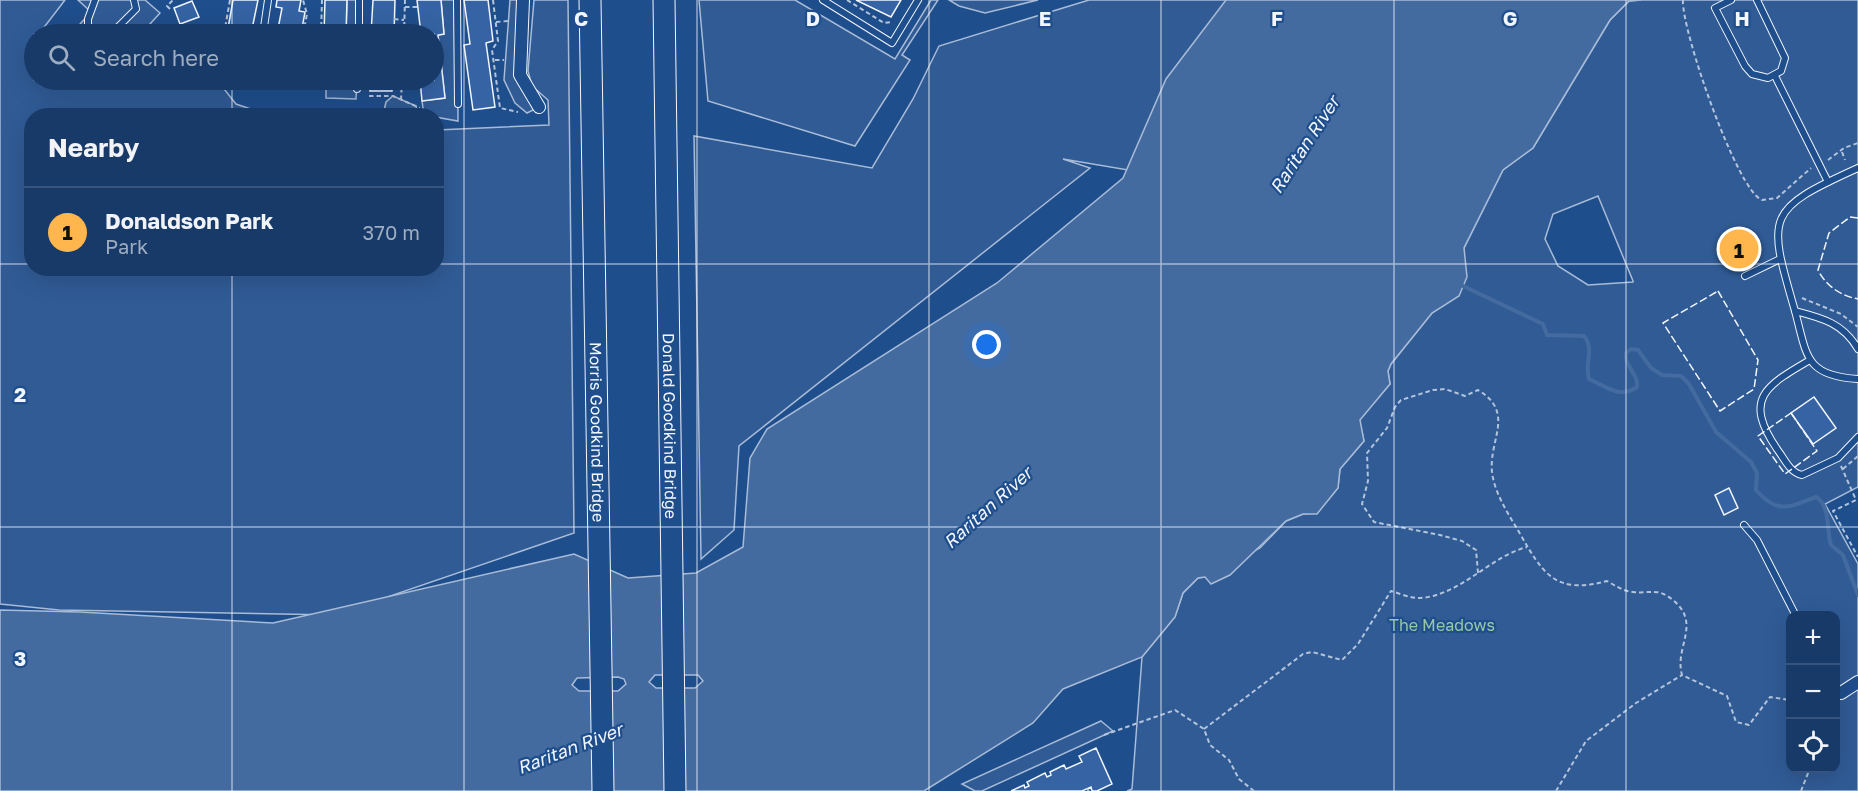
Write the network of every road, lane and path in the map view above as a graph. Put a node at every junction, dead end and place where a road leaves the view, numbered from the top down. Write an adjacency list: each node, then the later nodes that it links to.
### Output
1 (95, 0): 29 (lane)
2 (134, 0): 30 (lane)
3 (173, 0): 23 (path)
4 (230, 0): 31 (path)
5 (268, 0): 32 (lane)
6 (303, 0): 33 (path)
7 (322, 0): 34 (path)
8 (359, 0): 35 (lane)
9 (405, 0): 22 (path)
10 (457, 0): 43 (lane)
11 (493, 0): 28 (path)
12 (523, 0): 44 (street)
13 (590, 0): 78 (highway, Morris Goodkind Bridge)
14 (664, 0): 79 (highway, Donald Goodkind Bridge)
15 (823, 0): 17 (lane)
16 (847, 0): 24 (path)
17 (918, 0)
18 (1683, 0): 51 (path)
19 (1731, 0): 39 (lane)
20 (1757, 0): 39 (lane)
21 (418, 7): 22 (path)
22 (405, 8): 26 (path)
23 (170, 9)
24 (895, 18)
25 (394, 19): 26 (path)
26 (404, 20): 36 (path)
27 (508, 21): 28 (path)
28 (496, 22): 37 (path)
29 (88, 24)
30 (121, 24)
31 (226, 24)
32 (264, 24)
33 (305, 24)
34 (321, 24)
35 (358, 24)
36 (404, 24)
37 (494, 60): 38 (path); 46 (path)
38 (504, 60)
39 (1775, 76): 53 (lane)
40 (402, 90): 42 (path)
41 (369, 96): 42 (path)
42 (401, 100): 45 (path)
43 (458, 104)
44 (539, 107)
45 (420, 108)
46 (518, 112)
47 (1858, 143): 48 (path)
48 (1842, 150): 49 (path); 50 (path)
49 (1828, 160)
50 (1845, 160)
51 (1813, 167)
52 (1858, 168): 53 (lane)
53 (1828, 182): 54 (lane)
54 (1780, 259): 55 (lane); 57 (lane)
55 (1745, 276)
56 (1799, 292): 58 (path)
57 (1795, 311): 59 (lane); 60 (lane)
58 (1858, 327)
59 (1858, 349)
60 (1810, 360): 61 (lane); 64 (lane)
61 (1858, 378)
62 (1858, 437): 64 (lane)
63 (1858, 456): 65 (path)
64 (1838, 458): 65 (path)
65 (1843, 469): 68 (path)
66 (1744, 525): 70 (lane)
67 (1527, 547): 69 (path); 69 (path); 71 (path)
68 (1858, 557)
69 (1478, 573): 75 (path)
70 (1794, 611)
71 (1682, 675): 74 (path); 81 (path)
72 (1858, 682): 73 (street)
73 (1840, 690)
74 (1786, 699)
75 (1204, 729): 76 (path); 80 (path)
76 (1104, 735)
77 (1808, 773): 82 (path)
78 (603, 791)
79 (675, 791)
80 (1254, 791)
81 (1556, 791)
82 (1801, 791)

